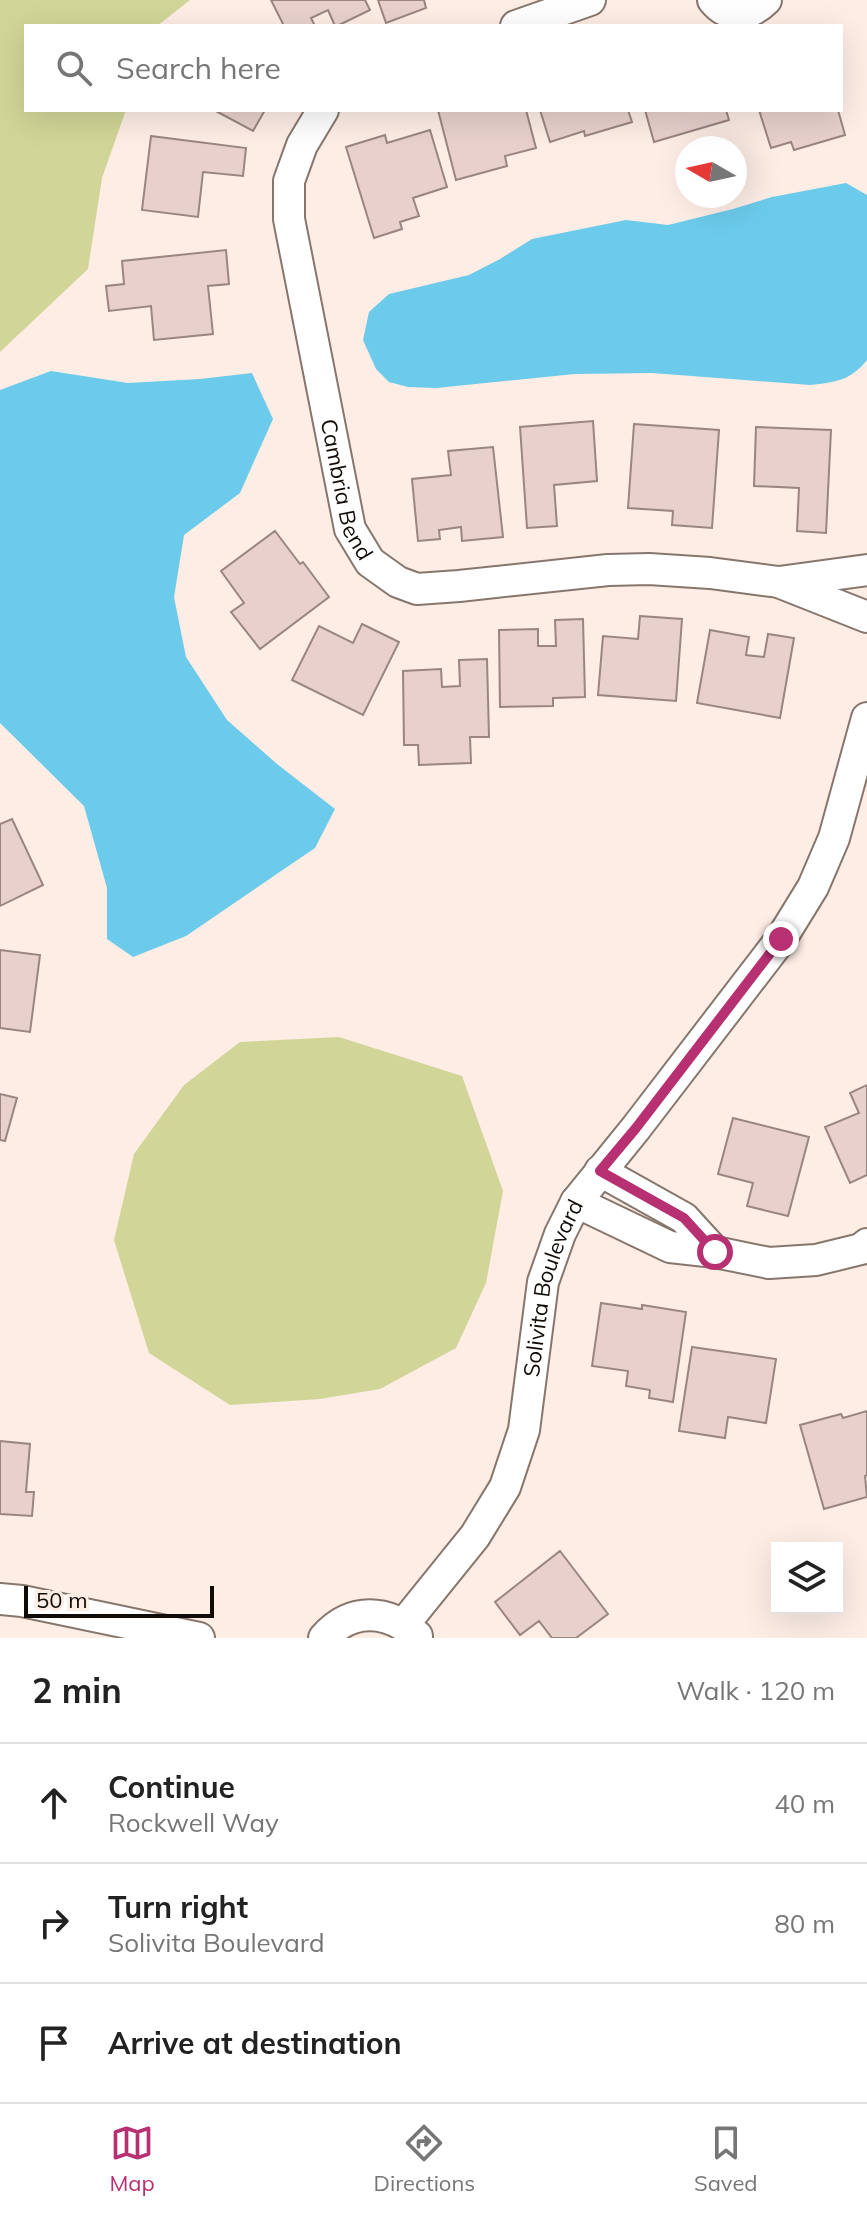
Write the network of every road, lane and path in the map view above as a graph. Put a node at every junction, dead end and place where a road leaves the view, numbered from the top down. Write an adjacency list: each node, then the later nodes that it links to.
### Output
1 (590, 0): 4 (street)
2 (713, 0): 3 (street)
3 (766, 0)
4 (522, 24)
5 (322, 112): 7 (street, Cambria Bend)
6 (867, 570): 7 (street, Cambria Bend)
7 (779, 582): 8 (street)
8 (867, 617)
9 (867, 718): 10 (street, Solivita Boulevard)
10 (600, 1171): 11 (street, Solivita Boulevard); 13 (street)
11 (576, 1202): 13 (street); 15 (street, Solivita Boulevard)
12 (867, 1244): 13 (street)
13 (715, 1252)
14 (0, 1599): 16 (street)
15 (412, 1631): 17 (street)
16 (199, 1638)
17 (324, 1638)

